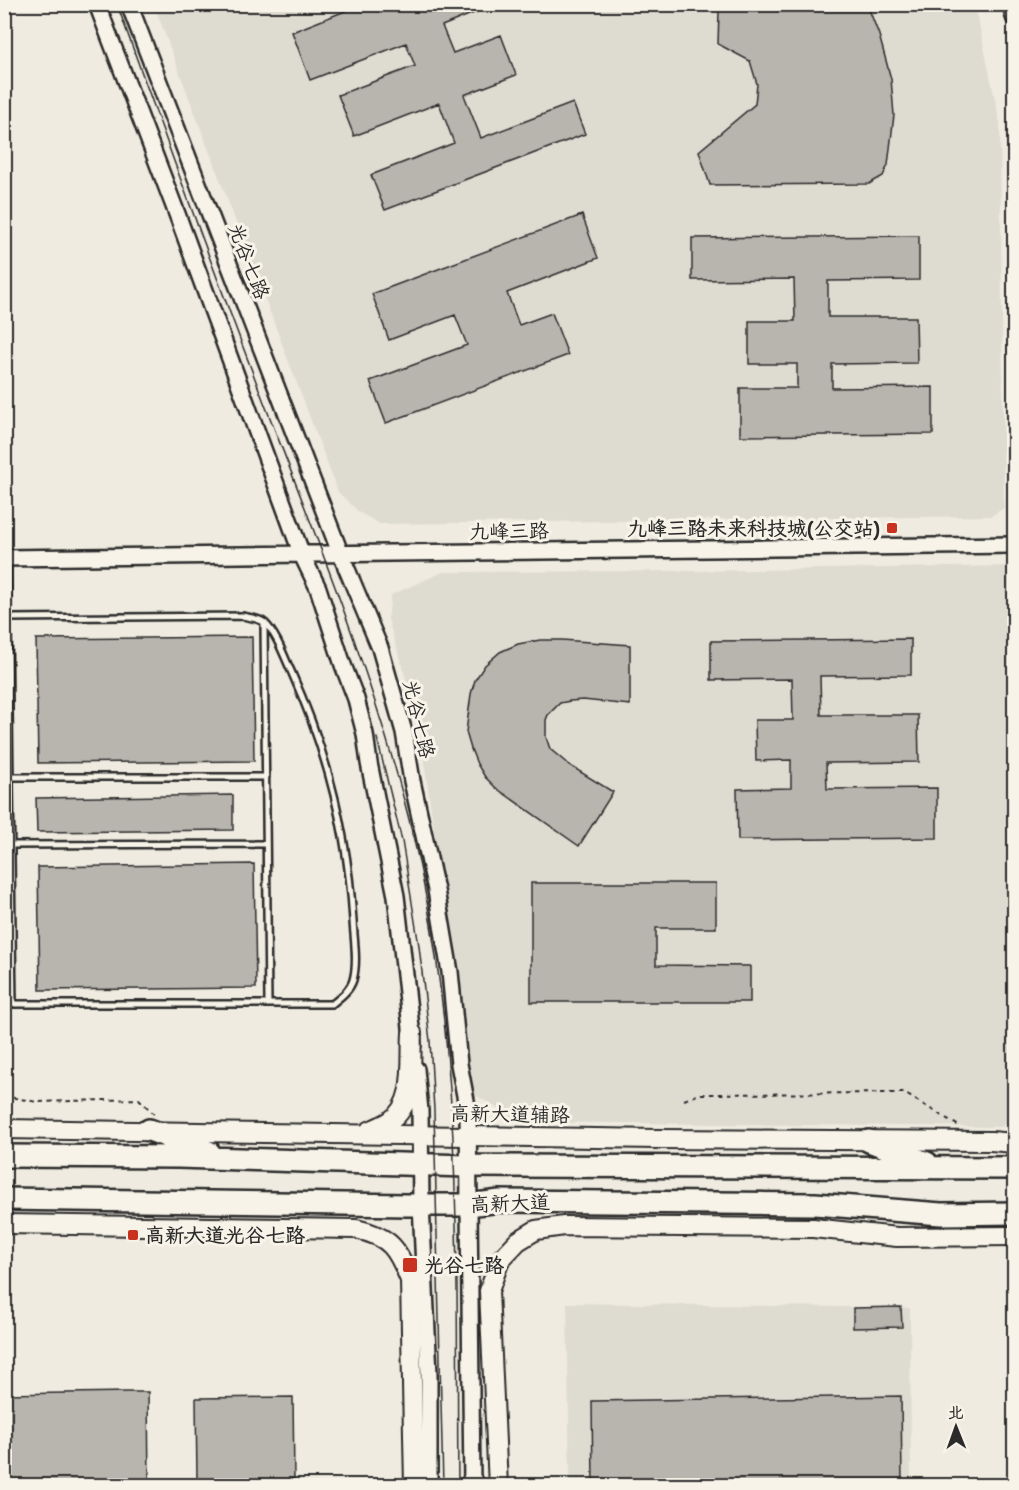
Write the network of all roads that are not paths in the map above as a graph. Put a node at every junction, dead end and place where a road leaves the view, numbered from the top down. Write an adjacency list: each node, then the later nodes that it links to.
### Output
1 (97, 4): 6 (street)
2 (129, 4): 7 (street, 光谷七路)
3 (1011, 4): 4 (street)
4 (1014, 17)
5 (1014, 545): 7 (street, 九峰三路)
6 (302, 555): 7 (street, 九峰三路); 8 (street, 九峰三路); 16 (street)
7 (341, 555): 22 (street, 光谷七路)
8 (6, 558): 9 (lane)
9 (8, 618): 10 (lane); 11 (lane)
10 (264, 623): 12 (lane); 15 (lane)
11 (10, 777): 12 (lane); 14 (lane)
12 (266, 777): 13 (lane)
13 (266, 844): 14 (lane); 15 (lane)
14 (11, 845): 15 (lane)
15 (268, 1004)
16 (412, 1033): 20 (main road); 21 (street)
17 (4, 1129): 18 (main road, 高新大道辅路)
18 (159, 1130): 20 (main road, 高新大道辅路); 27 (highway)
19 (1014, 1133): 24 (street)
20 (363, 1134): 21 (main road, 高新大道辅路)
21 (420, 1134): 22 (main road, 高新大道辅路); 28 (street)
22 (468, 1135): 23 (main road, 高新大道辅路); 29 (street, 光谷七路)
23 (869, 1141): 24 (main road, 高新大道辅路); 31 (highway)
24 (991, 1141): 25 (main road, 高新大道辅路)
25 (1014, 1143)
26 (4, 1156): 27 (highway, 高新大道)
27 (230, 1159): 28 (highway, 高新大道)
28 (420, 1164): 29 (highway, 高新大道); 37 (street)
29 (467, 1166): 30 (highway, 高新大道); 38 (street, 光谷七路)
30 (622, 1166): 31 (highway, 高新大道); 35 (highway)
31 (942, 1168): 32 (highway, 高新大道)
32 (1014, 1168)
33 (4, 1199): 34 (highway, 高新大道)
34 (72, 1200): 36 (highway, 高新大道); 41 (main road)
35 (622, 1202): 38 (highway, 高新大道); 39 (highway, 高新大道)
36 (296, 1203): 37 (highway, 高新大道); 43 (main road)
37 (421, 1204): 38 (highway, 高新大道); 48 (street)
38 (468, 1205): 49 (street, 光谷七路)
39 (986, 1213): 40 (highway, 高新大道); 45 (main road)
40 (1014, 1213)
41 (4, 1220)
42 (4, 1224): 43 (main road)
43 (375, 1233): 46 (main road)
44 (1014, 1236): 45 (main road)
45 (934, 1237): 47 (main road)
46 (402, 1262): 48 (street); 51 (main road)
47 (489, 1291): 49 (street); 55 (main road)
48 (426, 1312): 50 (street)
49 (471, 1362): 52 (street, 光谷七路)
50 (429, 1374): 51 (street); 54 (street)
51 (414, 1423): 53 (main road)
52 (473, 1484)
53 (414, 1485)
54 (429, 1485)
55 (498, 1485)

